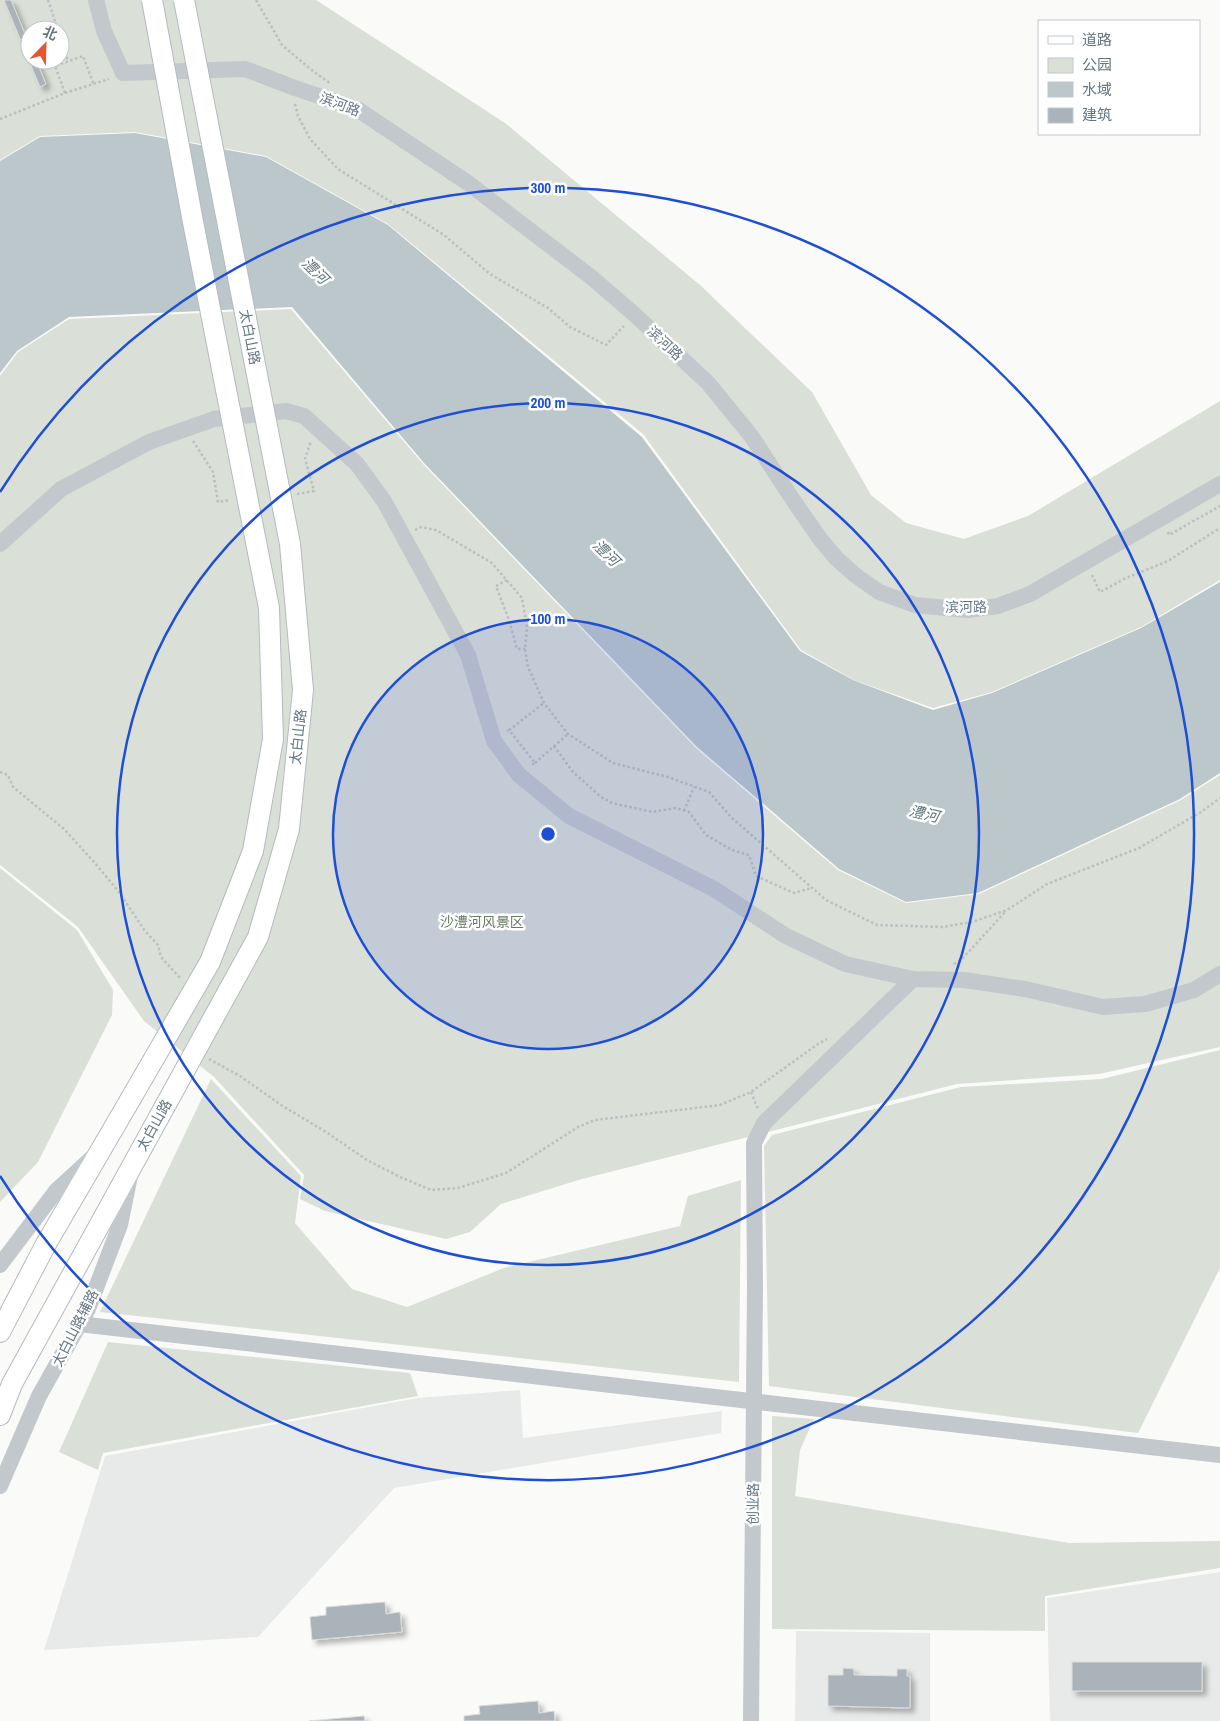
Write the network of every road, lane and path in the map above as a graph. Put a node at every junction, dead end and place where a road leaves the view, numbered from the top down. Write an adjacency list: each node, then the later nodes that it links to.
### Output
1 (48, 0): 6 (path)
2 (96, 0): 9 (street)
3 (152, 0): 41 (main road, 太白山路, bridge)
4 (184, 0): 43 (main road, 太白山路, bridge)
5 (256, 0): 11 (path)
6 (55, 20)
7 (70, 61): 10 (path)
8 (57, 70): 13 (path)
9 (124, 73): 10 (path); 12 (street, 滨河路)
10 (94, 85): 13 (path)
11 (336, 87)
12 (294, 88): 15 (street, 滨河路); 15 (path)
13 (65, 93): 14 (path)
14 (0, 119)
15 (634, 314): 24 (street, 滨河路)
16 (188, 428): 20 (path); 22 (street); 23 (street)
17 (305, 458): 19 (path)
18 (1220, 484): 24 (street, 滨河路)
19 (314, 491)
20 (218, 502)
21 (1220, 528): 24 (path)
22 (402, 534): 25 (path); 39 (street)
23 (0, 544)
24 (1086, 562)
25 (507, 580): 26 (path); 26 (path)
26 (525, 649): 27 (path)
27 (544, 703): 28 (path); 29 (path)
28 (509, 730)
29 (568, 734): 30 (path); 33 (path)
30 (554, 746): 31 (path); 35 (path)
31 (534, 763)
32 (0, 772): 41 (path)
33 (694, 786): 35 (path); 36 (path)
34 (1220, 798): 37 (path)
35 (684, 811): 36 (path)
36 (812, 887): 37 (path)
37 (1007, 910): 40 (path)
38 (1220, 974): 40 (street)
39 (913, 979): 40 (street); 49 (street, 创业路)
40 (932, 979)
41 (192, 992): 44 (main road, 太白山路, bridge)
42 (829, 1039): 43 (path)
43 (194, 1051): 45 (main road, 太白山路, bridge)
44 (101, 1150): 46 (street); 48 (main road, 太白山路)
45 (133, 1164): 47 (street, 太白山路辅路); 50 (main road, 太白山路)
46 (0, 1265)
47 (79, 1324): 49 (street); 52 (street, 太白山路辅路)
48 (0, 1332)
49 (754, 1403): 51 (street); 53 (street, 创业路)
50 (0, 1415)
51 (1220, 1455)
52 (0, 1486)
53 (751, 1721)

